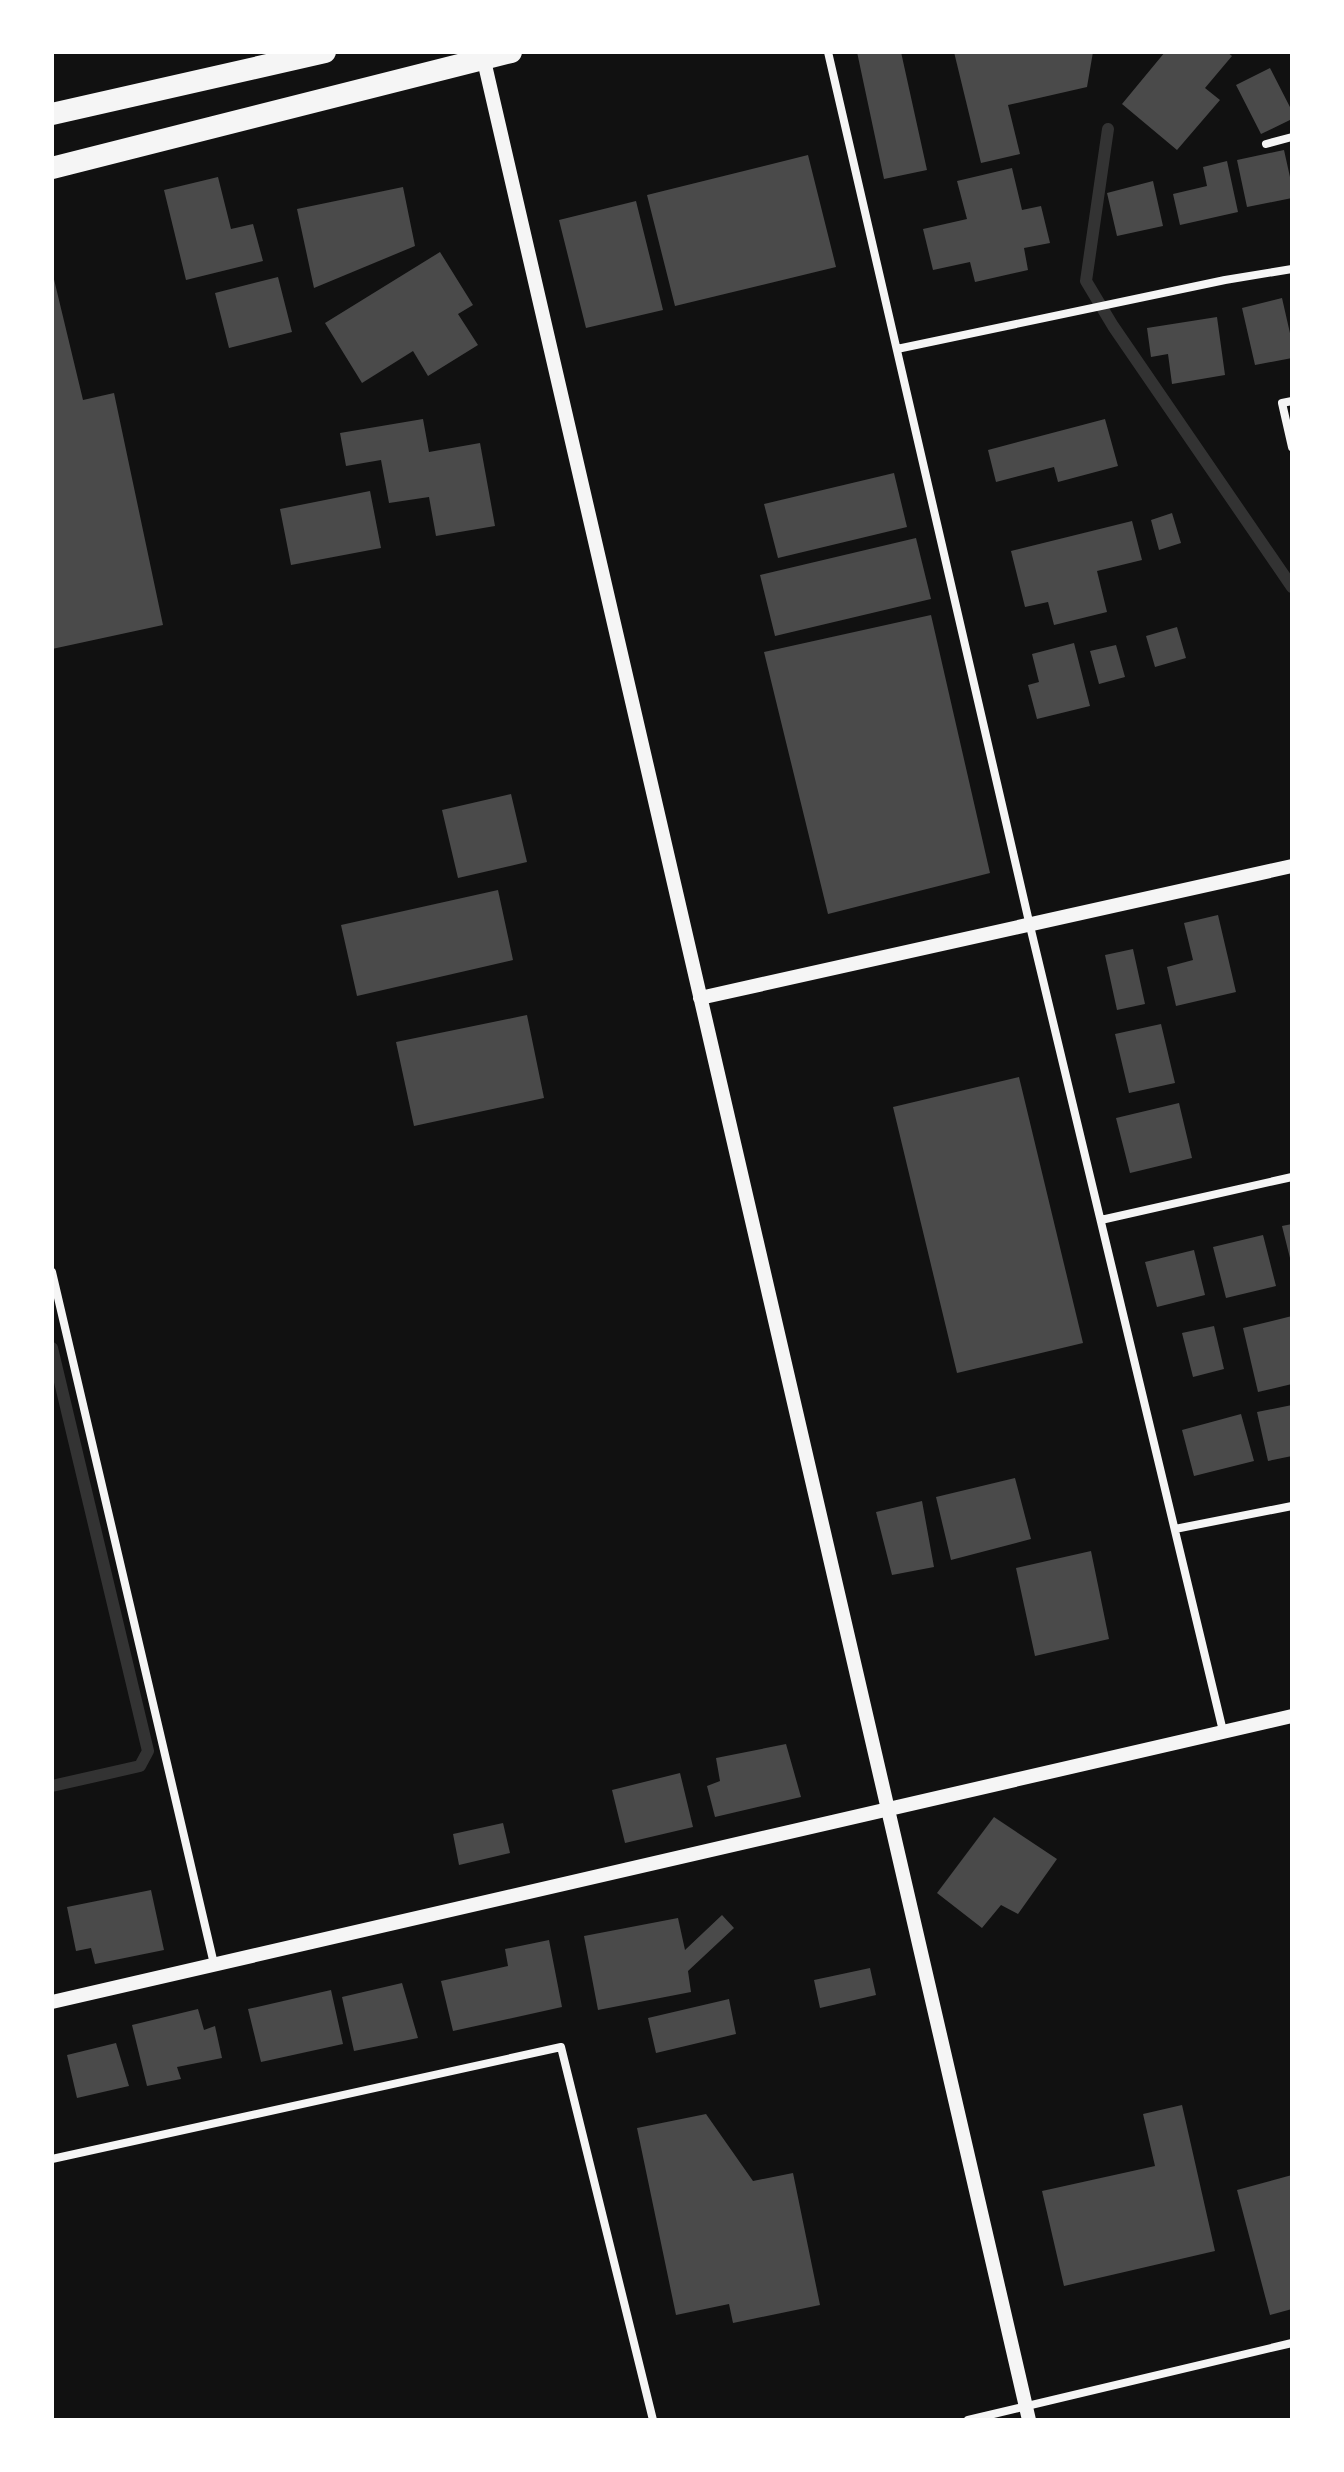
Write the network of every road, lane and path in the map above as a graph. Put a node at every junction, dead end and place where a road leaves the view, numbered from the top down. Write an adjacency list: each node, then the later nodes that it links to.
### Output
1 (325, 52): 5 (highway)
2 (511, 52): 4 (highway)
3 (828, 52): 10 (street)
4 (483, 56): 8 (highway); 15 (street)
5 (52, 114)
6 (1292, 137): 7 (street)
7 (1266, 144)
8 (52, 168)
9 (1292, 269): 10 (street)
10 (897, 349): 14 (street)
11 (1292, 401): 12 (street)
12 (1292, 447)
13 (1292, 866): 14 (street)
14 (1030, 926): 15 (street); 17 (street)
15 (700, 998): 23 (street)
16 (1292, 1177): 17 (street)
17 (1101, 1220): 20 (street)
18 (52, 1272): 24 (street)
19 (1292, 1506): 20 (street)
20 (1175, 1529): 22 (street)
21 (1292, 1716): 22 (street)
22 (1223, 1731): 23 (street)
23 (887, 1810): 24 (street); 28 (street)
24 (214, 1964): 25 (street)
25 (52, 2002)
26 (52, 2159): 29 (street)
27 (1292, 2343): 28 (street)
28 (1027, 2413): 30 (street)
29 (653, 2420)
30 (968, 2420)

